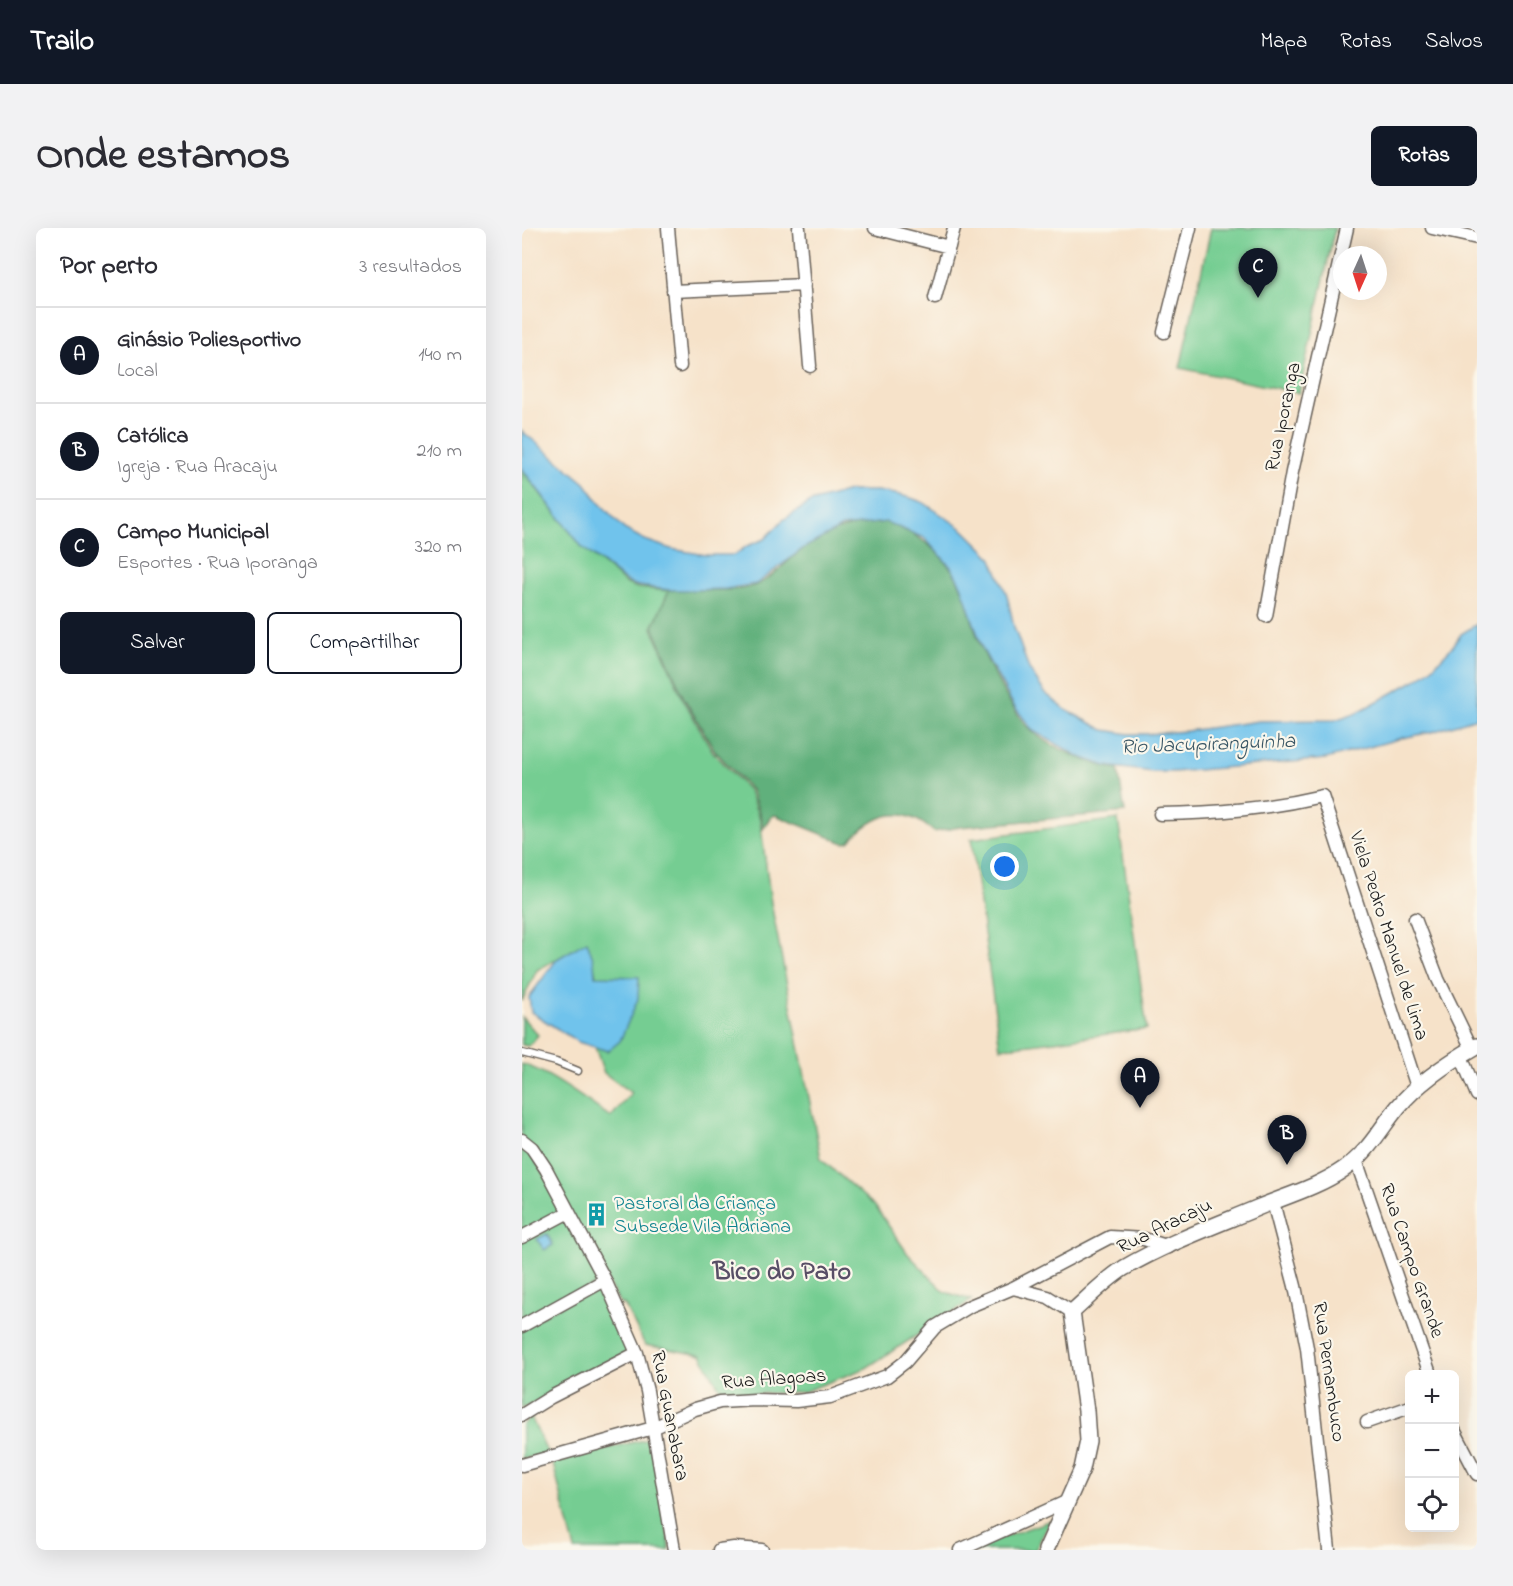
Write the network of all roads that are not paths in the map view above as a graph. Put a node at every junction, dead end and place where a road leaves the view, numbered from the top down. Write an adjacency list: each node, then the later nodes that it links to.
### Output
1 (668, 228): 11 (street)
2 (800, 228): 10 (street)
3 (875, 228): 9 (street)
4 (954, 228): 9 (street)
5 (1190, 228): 13 (street)
6 (1347, 228): 16 (street, Rua Iporanga)
7 (1432, 228): 8 (street)
8 (1477, 238)
9 (949, 247): 12 (street)
10 (804, 285): 11 (street); 15 (street)
11 (673, 291): 14 (street)
12 (935, 298)
13 (1164, 332)
14 (680, 366)
15 (810, 366)
16 (1266, 616)
17 (1160, 814): 22 (street, Viela Pedro Manuel de Lima)
18 (1415, 919): 19 (street)
19 (1470, 1050): 22 (street, Rua Aracaju); 23 (street)
20 (522, 1053): 21 (lane)
21 (578, 1071)
22 (1417, 1088): 25 (street, Rua Aracaju)
23 (1477, 1095)
24 (522, 1140): 27 (street, Rua Guanabara)
25 (1356, 1160): 26 (street, Rua Aracaju); 35 (street, Rua Campo Grande)
26 (1273, 1202): 29 (street, Rua Aracaju); 49 (street, Rua Pernambuco)
27 (569, 1212): 28 (street); 30 (street, Rua Guanabara)
28 (522, 1237)
29 (1169, 1246): 31 (street, Rua Alagoas); 32 (street, Rua Aracaju)
30 (605, 1280): 33 (street); 34 (street, Rua Guanabara)
31 (1013, 1288): 32 (street); 39 (street, Rua Alagoas)
32 (1072, 1312): 43 (street)
33 (522, 1326)
34 (637, 1353): 37 (street); 39 (street, Rua Guanabara)
35 (1429, 1370)
36 (1405, 1409): 38 (street)
37 (522, 1415)
38 (1368, 1422)
39 (653, 1428): 41 (street, Rua Alagoas); 44 (street, Rua Guanabara)
40 (1459, 1437): 42 (street)
41 (522, 1464)
42 (1476, 1468)
43 (1068, 1501): 47 (street); 48 (street)
44 (674, 1550)
45 (719, 1550): 46 (street)
46 (762, 1550)
47 (960, 1550)
48 (1046, 1550)
49 (1329, 1550)

